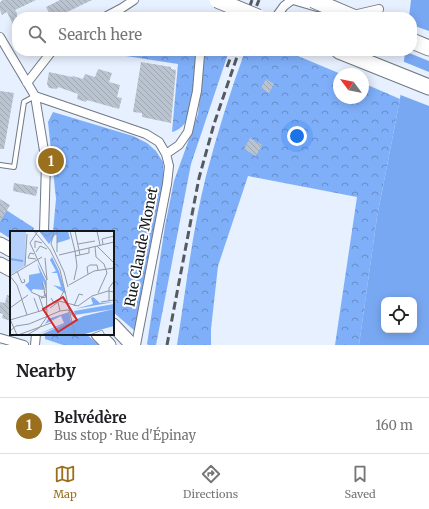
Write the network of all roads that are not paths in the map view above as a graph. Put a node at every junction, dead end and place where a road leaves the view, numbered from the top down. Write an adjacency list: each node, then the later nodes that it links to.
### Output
1 (134, 0): 6 (street)
2 (217, 0): 7 (highway, bridge)
3 (292, 0): 8 (street); 9 (street)
4 (313, 0): 10 (highway, bridge)
5 (379, 9): 11 (street)
6 (114, 12)
7 (246, 12)
8 (280, 12)
9 (336, 12)
10 (341, 12)
11 (366, 12)
12 (0, 37): 18 (street)
13 (417, 43): 14 (highway)
14 (429, 48)
15 (48, 56): 18 (street)
16 (200, 56): 21 (street)
17 (352, 56): 19 (highway)
18 (27, 83): 20 (street)
19 (429, 87)
20 (35, 96): 21 (street); 22 (lane); 23 (street)
21 (166, 154): 34 (street, Rue Claude Monet)
22 (0, 165)
23 (44, 231)
24 (0, 244): 25 (main road)
25 (10, 249)
26 (0, 264): 27 (main road)
27 (10, 269)
28 (114, 326): 31 (main road)
29 (99, 335): 33 (main road)
30 (0, 338): 32 (street)
31 (128, 341)
32 (24, 345)
33 (109, 345)
34 (136, 345)

